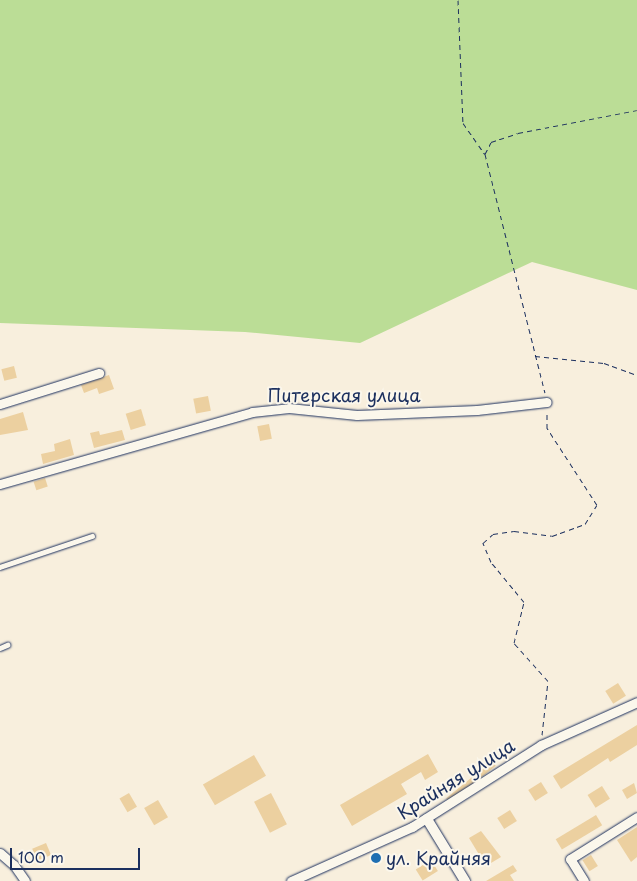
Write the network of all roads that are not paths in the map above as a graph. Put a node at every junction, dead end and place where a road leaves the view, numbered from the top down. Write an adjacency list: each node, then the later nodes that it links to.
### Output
1 (99, 373): 3 (street)
2 (547, 402): 4 (street, Питерская улица)
3 (0, 404)
4 (0, 484)
5 (92, 536): 6 (lane)
6 (0, 567)
7 (7, 645): 8 (lane)
8 (0, 648)
9 (637, 702): 11 (street, Крайняя улица)
10 (637, 817): 16 (street)
11 (427, 819): 14 (street, Крайняя улица); 15 (street)
12 (0, 854): 13 (street)
13 (25, 881)
14 (291, 881)
15 (465, 881)
16 (584, 881)

